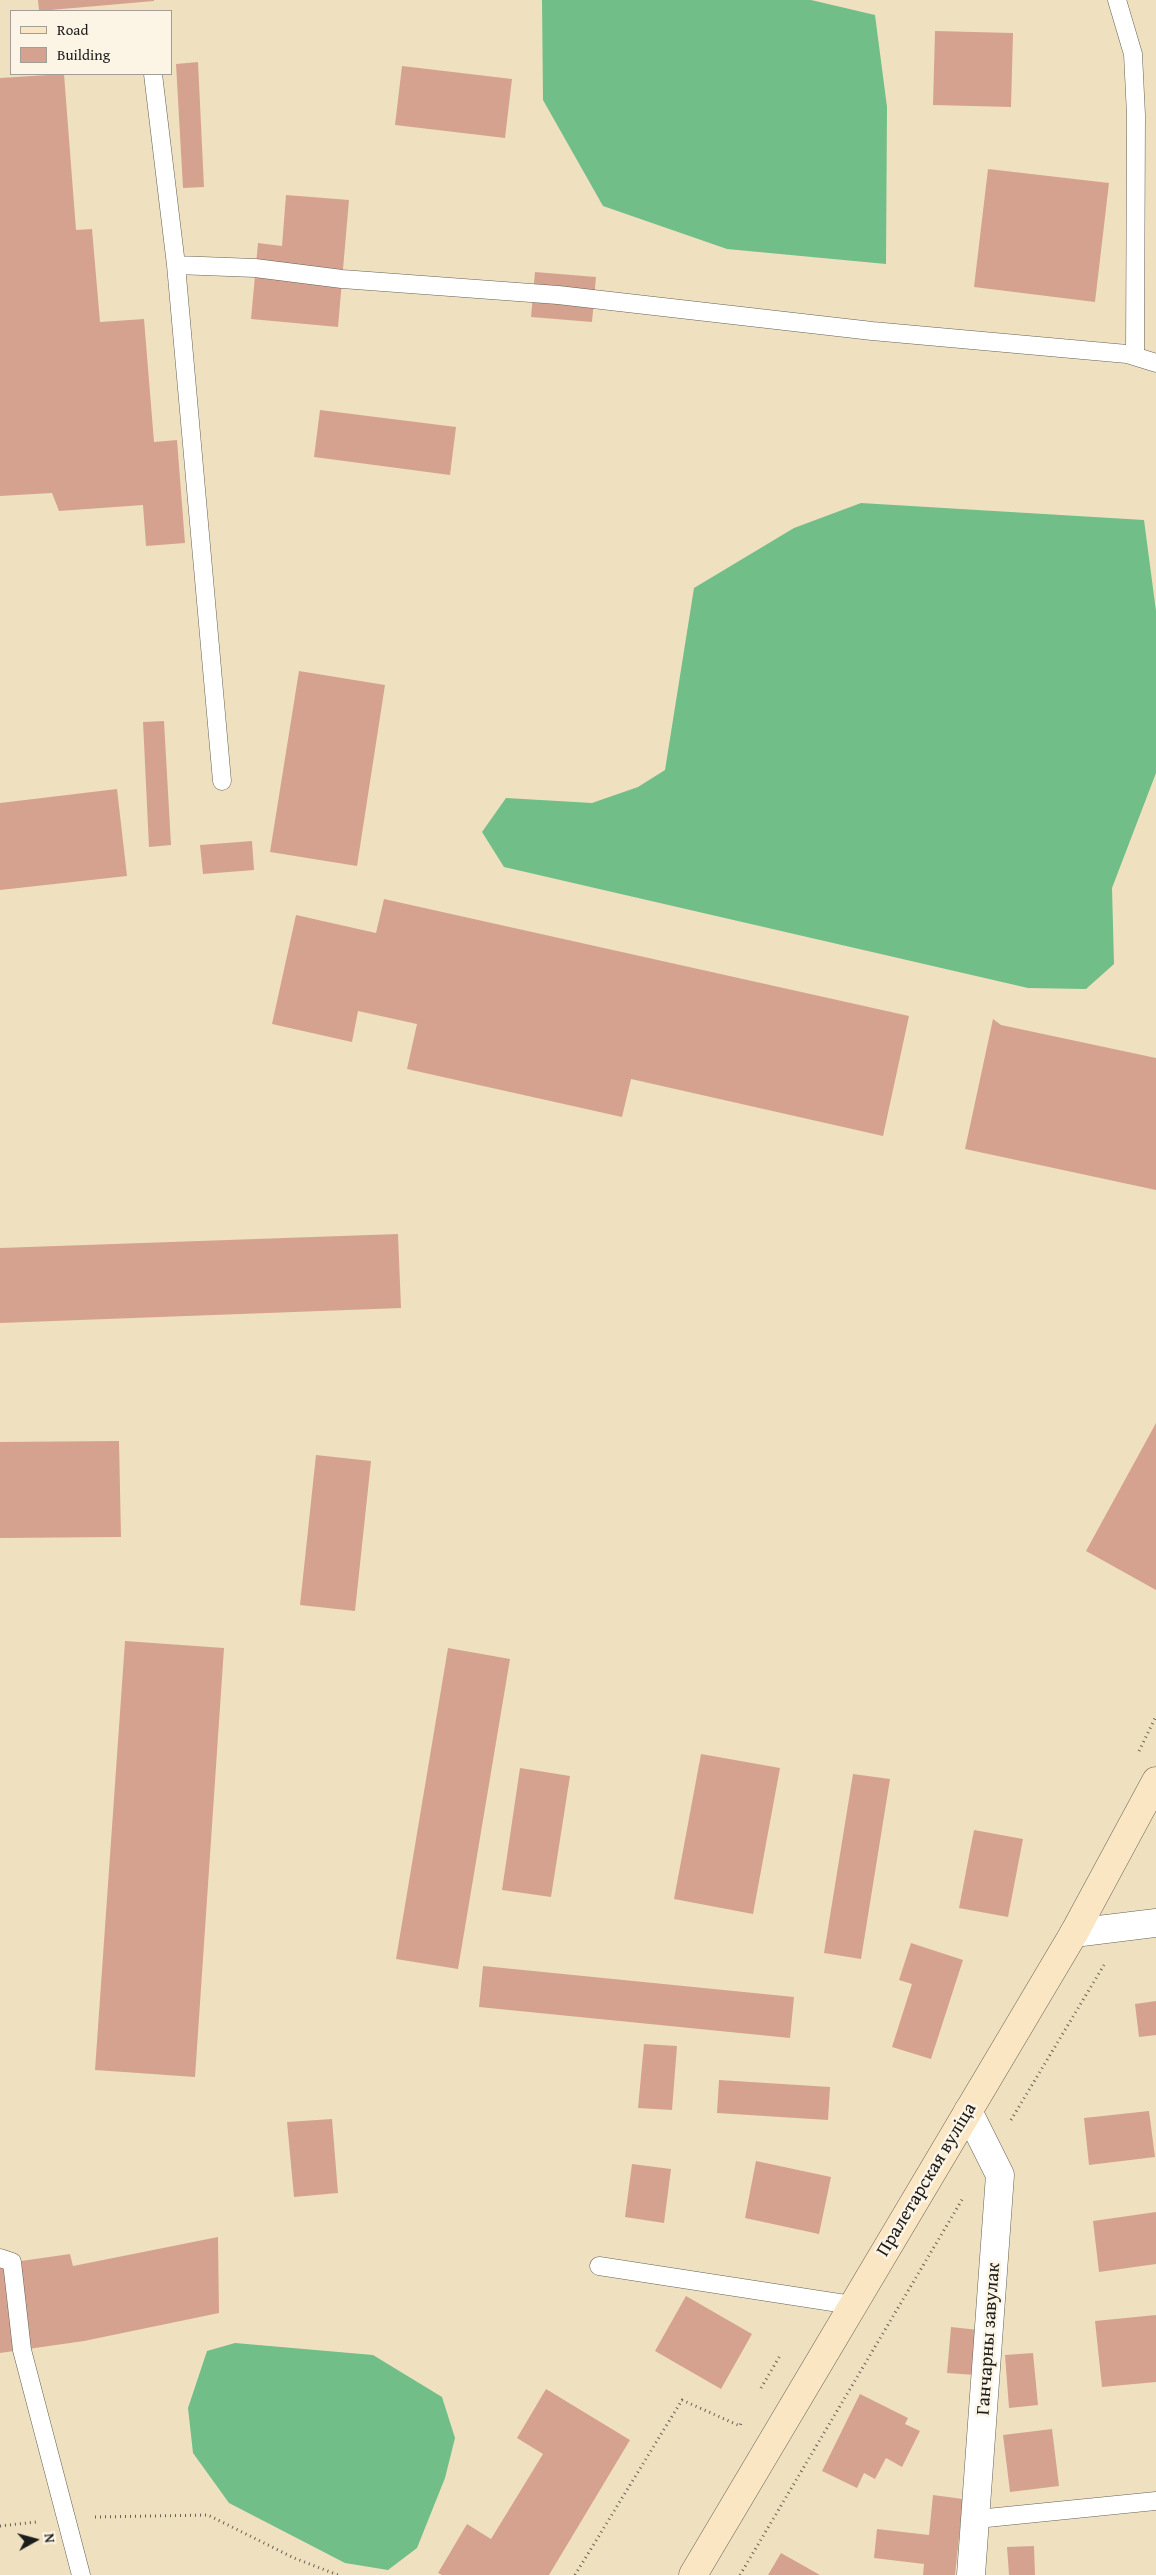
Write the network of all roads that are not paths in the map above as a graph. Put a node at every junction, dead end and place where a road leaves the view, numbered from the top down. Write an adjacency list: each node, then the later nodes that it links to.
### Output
1 (1117, 0): 4 (lane)
2 (153, 75): 3 (lane)
3 (176, 265): 4 (lane); 6 (lane)
4 (1135, 356): 5 (lane)
5 (1156, 363)
6 (222, 781)
7 (1156, 1781): 9 (main road, Пралетарская вуліца)
8 (1156, 1923): 9 (street)
9 (1074, 1933): 10 (main road, Пралетарская вуліца)
10 (968, 2111): 13 (main road, Пралетарская вуліца); 15 (street, Ганчарны завулак)
11 (0, 2258): 16 (lane)
12 (599, 2266): 13 (lane)
13 (852, 2305): 17 (main road, Пралетарская вуліца)
14 (1156, 2501): 15 (lane)
15 (977, 2519): 18 (street, Ганчарны завулак)
16 (81, 2575)
17 (693, 2575)
18 (971, 2575)

